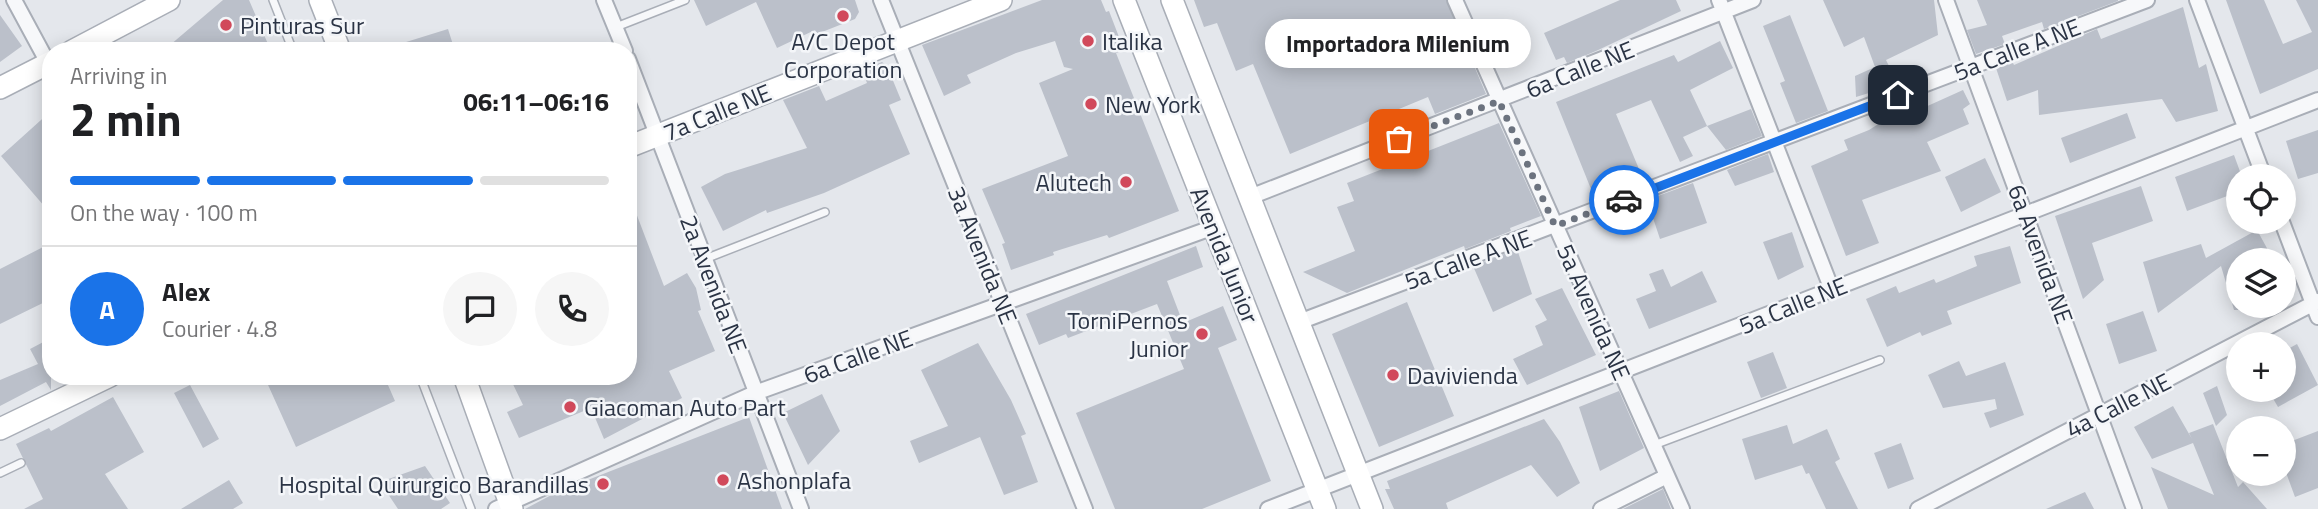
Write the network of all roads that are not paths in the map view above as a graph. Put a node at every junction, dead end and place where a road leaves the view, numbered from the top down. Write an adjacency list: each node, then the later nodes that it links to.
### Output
1 (14, 0): 23 (street)
2 (169, 0): 19 (main road)
3 (273, 0): 20 (lane)
4 (320, 0): 21 (main road)
5 (604, 0): 17 (street)
6 (685, 0): 17 (lane)
7 (881, 0): 18 (street, 3a Avenida NE)
8 (1001, 0): 18 (main road, 7a Calle NE)
9 (1124, 0): 39 (main road, Avenida Junior)
10 (1172, 0): 35 (main road, Avenida Junior)
11 (1455, 0): 29 (street, 5a Avenida NE)
12 (1753, 0): 16 (street, 6a Calle NE)
13 (1946, 0): 25 (street, 6a Avenida NE)
14 (2147, 0): 25 (street, 5a Calle A NE)
15 (2197, 0): 30 (street)
16 (1721, 6): 29 (street, 6a Calle NE); 32 (street)
17 (616, 27): 22 (street)
18 (897, 41): 31 (main road, 7a Calle NE); 43 (street, 3a Avenida NE)
19 (89, 42)
20 (289, 42)
21 (336, 42)
22 (622, 42)
23 (42, 50)
24 (42, 67): 27 (main road)
25 (1972, 67): 32 (street, 5a Calle A NE); 37 (street, 6a Avenida NE)
26 (637, 82): 31 (street, 2a Avenida NE)
27 (0, 88)
28 (2318, 100): 30 (street, 5a Calle NE)
29 (1499, 101): 35 (street, 6a Calle NE); 38 (street, 5a Avenida NE)
30 (2245, 128): 34 (street); 37 (street, 5a Calle NE)
31 (658, 135): 33 (main road, 7a Calle NE); 41 (street, 2a Avenida NE)
32 (1774, 142): 38 (street, 5a Calle A NE); 42 (street)
33 (637, 143)
34 (2259, 164)
35 (1250, 197): 45 (main road, Avenida Junior)
36 (825, 212): 41 (lane)
37 (2026, 214): 42 (street, 5a Calle NE); 52 (street, 6a Avenida NE)
38 (1555, 226): 45 (street, 5a Calle A NE); 47 (street, 5a Avenida NE)
39 (1214, 228): 43 (street, 6a Calle NE); 59 (main road, Avenida Junior)
40 (2286, 234): 44 (street)
41 (705, 259): 51 (street, 2a Avenida NE)
42 (1832, 290): 47 (street, 5a Calle NE)
43 (1002, 304): 51 (street, 6a Calle NE); 63 (street, 3a Avenida NE)
44 (2316, 308): 52 (street, 4a Calle NE)
45 (1299, 322): 57 (main road, Avenida Junior)
46 (1880, 360): 54 (lane)
47 (1621, 374): 54 (street, 5a Avenida NE); 57 (street, 5a Calle NE)
48 (91, 385): 53 (main road)
49 (423, 385): 61 (lane)
50 (467, 385): 60 (main road)
51 (755, 393): 60 (street, 6a Calle NE); 62 (street, 2a Avenida NE)
52 (2101, 414): 68 (street, 4a Calle NE); 69 (street, 6a Avenida NE)
53 (0, 429)
54 (1653, 445): 58 (street, 5a Avenida NE)
55 (21, 463): 56 (lane)
56 (0, 473)
57 (1359, 475): 59 (street, 5a Calle NE); 65 (main road, Avenida Junior)
58 (1667, 476): 66 (street); 67 (street, 5a Avenida NE)
59 (1321, 500): 64 (street, 5a Calle NE)
60 (506, 507)
61 (471, 509)
62 (801, 509)
63 (1085, 509)
64 (1268, 509)
65 (1373, 509)
66 (1601, 509)
67 (1682, 509)
68 (1918, 509)
69 (2134, 509)

